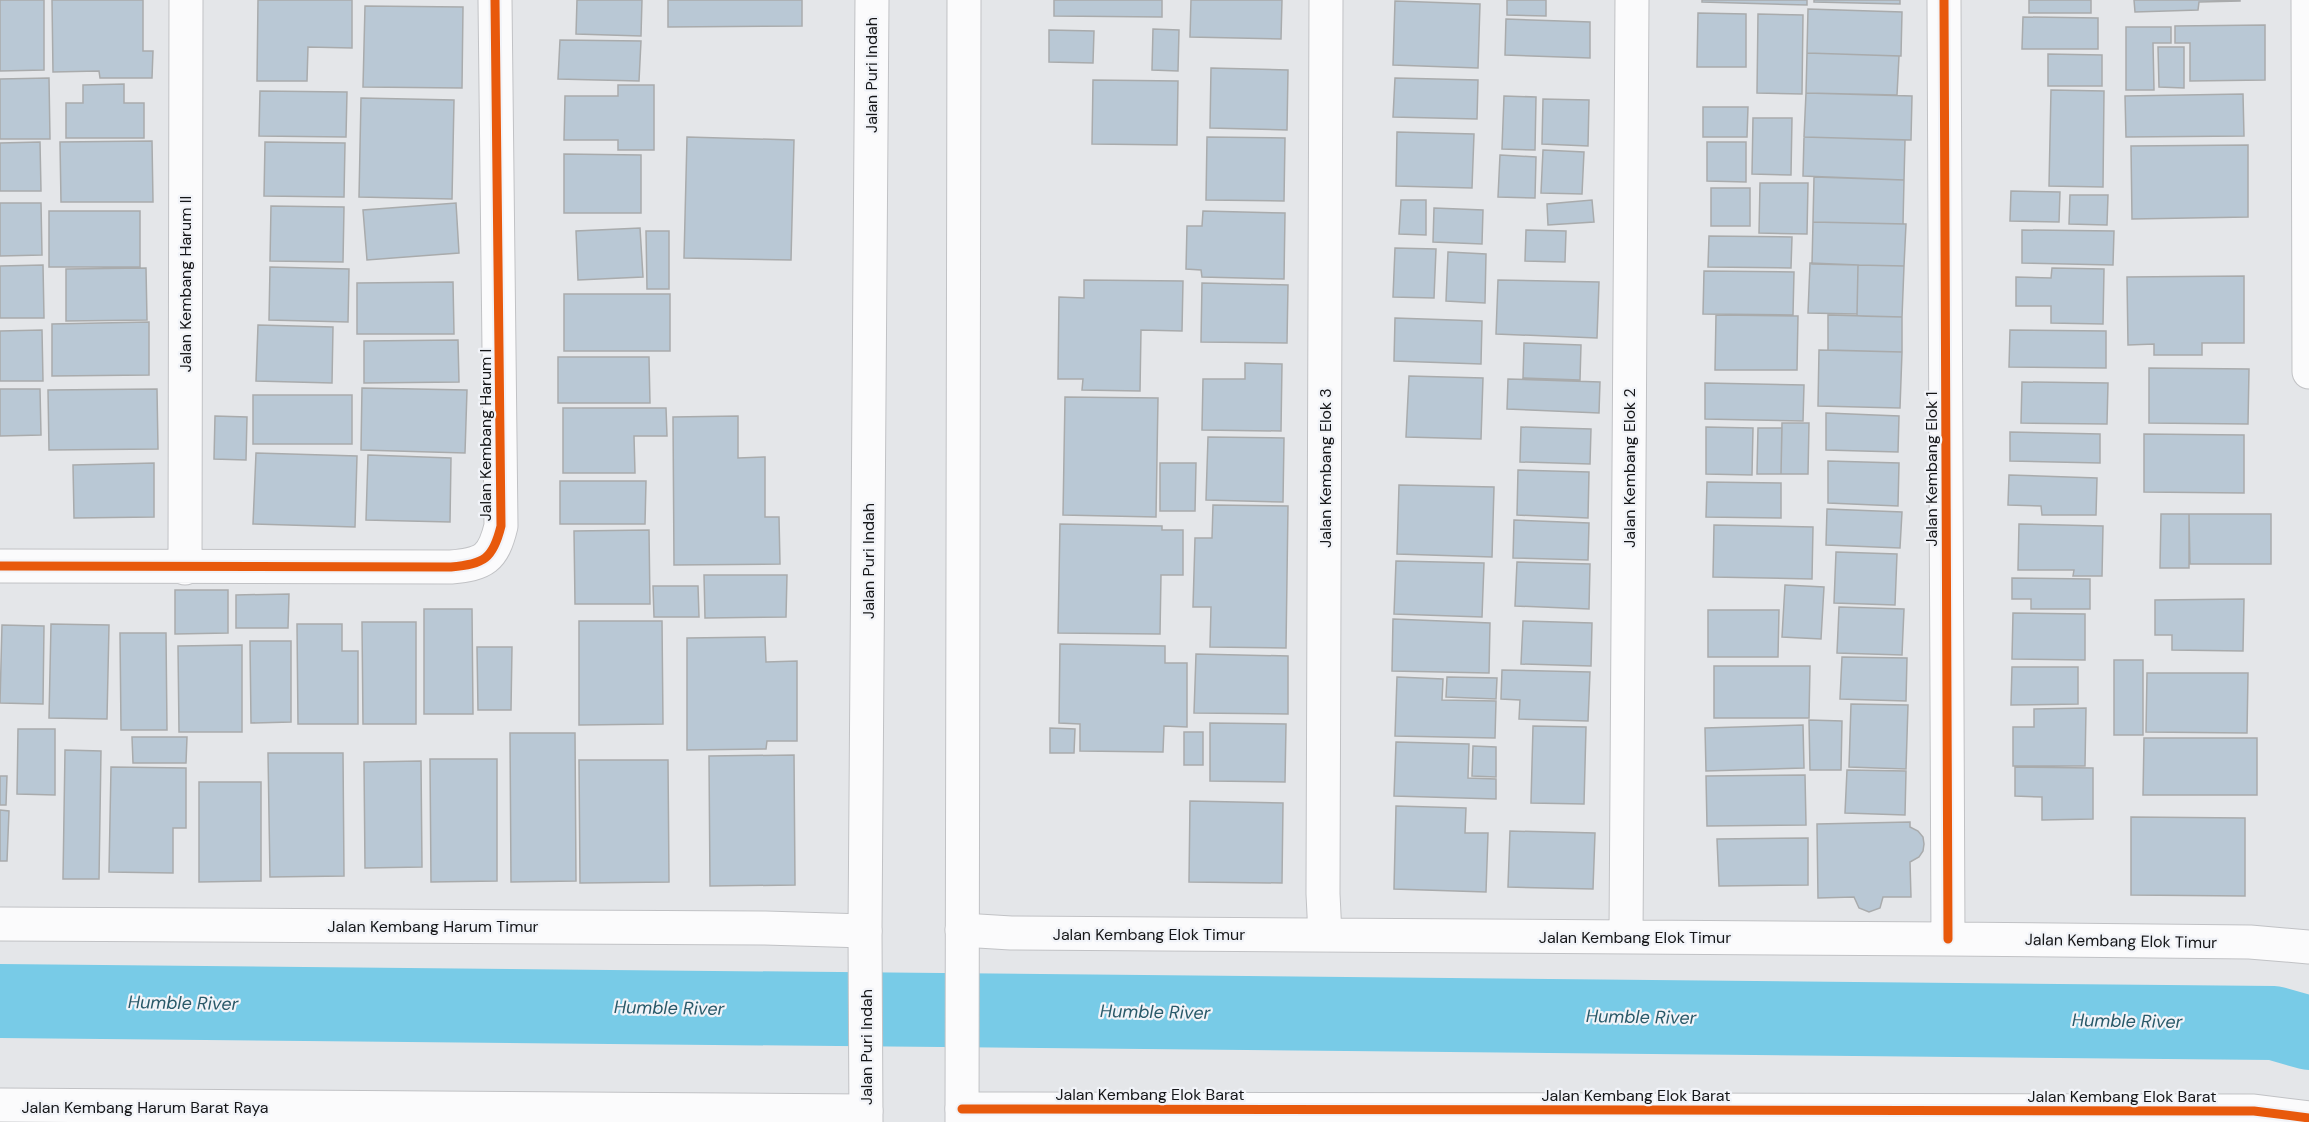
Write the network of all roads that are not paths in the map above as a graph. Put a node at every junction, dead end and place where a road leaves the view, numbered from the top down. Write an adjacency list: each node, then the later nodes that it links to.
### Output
1 (186, 0): 11 (street, Jalan Kembang Harum II)
2 (495, 0): 11 (street, Jalan Kembang Harum I)
3 (872, 0): 17 (street, Jalan Puri Indah)
4 (964, 0): 16 (street)
5 (1326, 0): 13 (street, Jalan Kembang Elok 3)
6 (1632, 0): 14 (street, Jalan Kembang Elok 2)
7 (1944, 0): 15 (street, Jalan Kembang Elok 1)
8 (2308, 0): 9 (street)
9 (2309, 372)
10 (0, 566): 11 (street, Jalan Kembang Harum I)
11 (184, 568)
12 (0, 924): 17 (street, Jalan Kembang Harum Timur)
13 (1325, 935): 14 (street, Jalan Kembang Elok Timur); 16 (street, Jalan Kembang Elok Timur)
14 (1626, 937): 15 (street, Jalan Kembang Elok Timur)
15 (1948, 939): 18 (street, Jalan Kembang Elok Timur)
16 (962, 940): 22 (street)
17 (865, 941): 19 (street, Jalan Puri Indah)
18 (2309, 947)
19 (866, 1104): 23 (street, Jalan Kembang Harum Barat Raya)
20 (0, 1105): 21 (street, Jalan Kembang Harum Barat Raya)
21 (196, 1114): 23 (street, Jalan Kembang Harum Barat Raya)
22 (962, 1115): 24 (street, Jalan Kembang Elok Barat)
23 (518, 1116)
24 (1331, 1116): 25 (street, Jalan Kembang Elok Barat)
25 (1636, 1116): 26 (street, Jalan Kembang Elok Barat)
26 (1945, 1116): 27 (street, Jalan Kembang Elok Barat)
27 (2309, 1118)

